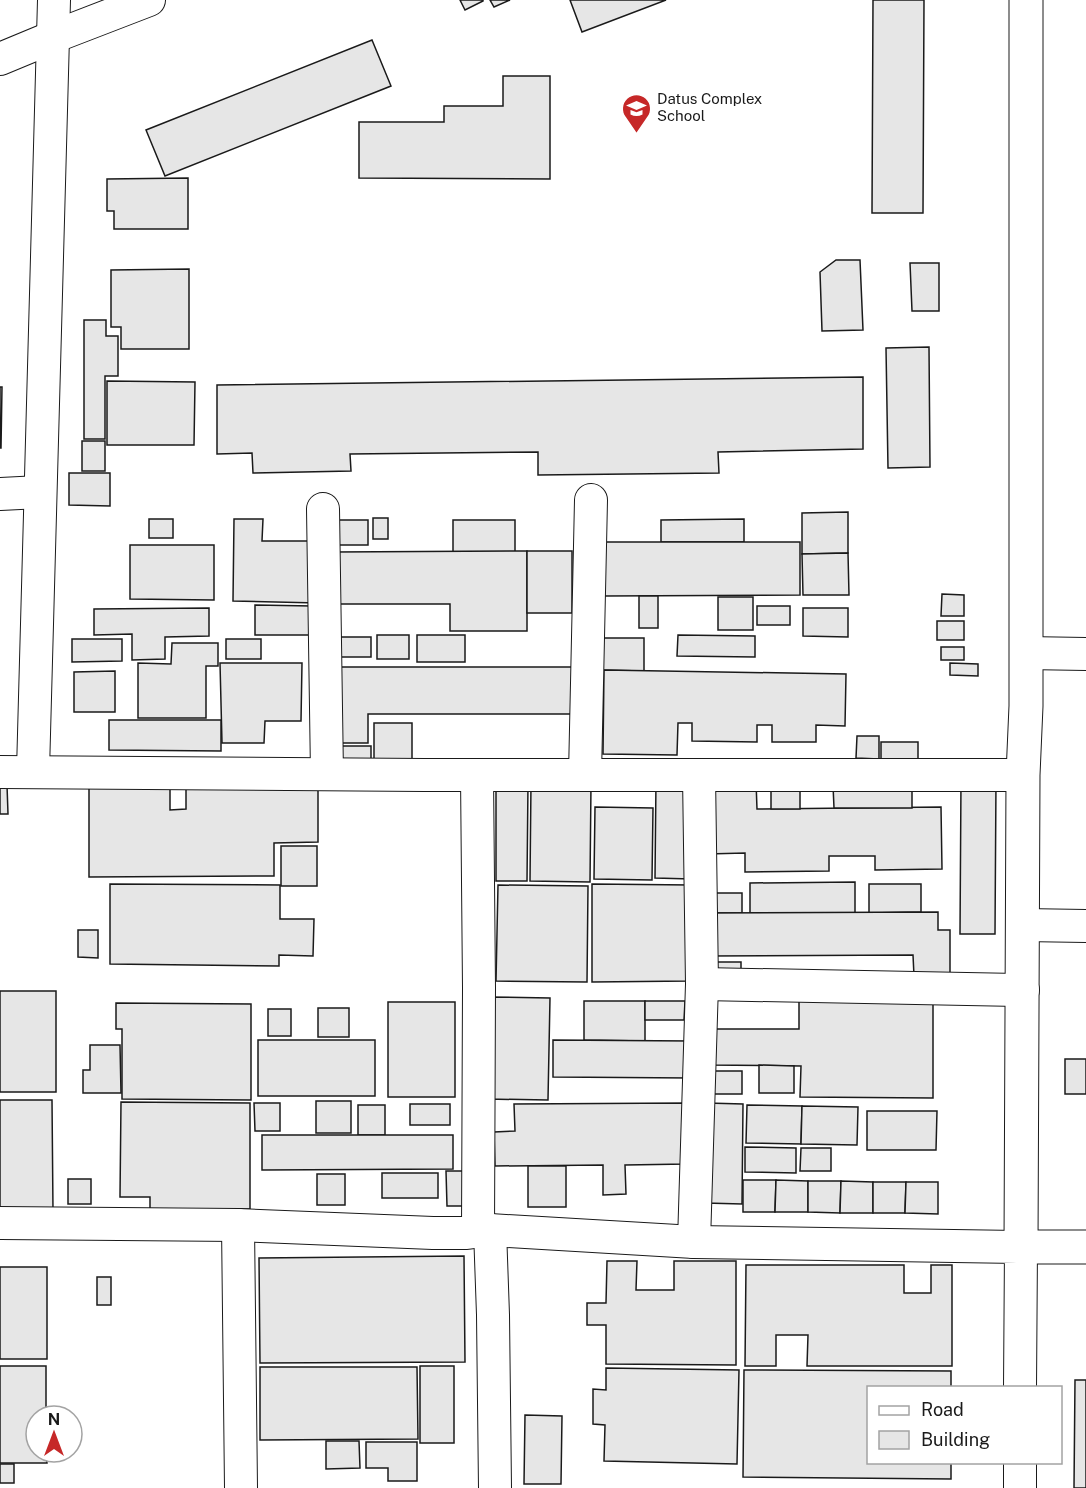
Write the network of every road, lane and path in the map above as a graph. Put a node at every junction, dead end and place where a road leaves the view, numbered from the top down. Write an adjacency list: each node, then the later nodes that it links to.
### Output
1 (54, 0): 4 (street)
2 (149, 0): 4 (street)
3 (1026, 0): 10 (street)
4 (53, 37): 5 (street); 6 (street)
5 (0, 59)
6 (40, 492): 7 (street); 12 (street)
7 (0, 494)
8 (591, 500): 16 (street)
9 (323, 509): 14 (street)
10 (1026, 653): 11 (street); 18 (street)
11 (1086, 654)
12 (33, 771): 13 (street); 14 (street)
13 (0, 772)
14 (327, 774): 15 (street)
15 (477, 775): 16 (street); 25 (street)
16 (585, 775): 17 (street)
17 (699, 775): 18 (street); 21 (street)
18 (1023, 775): 19 (street)
19 (1023, 925): 20 (street); 22 (street)
20 (1086, 926)
21 (702, 984): 22 (street); 26 (street)
22 (1023, 990): 28 (street)
23 (0, 1223): 24 (street)
24 (238, 1225): 25 (street); 31 (street)
25 (484, 1231): 26 (street); 32 (street)
26 (694, 1242): 28 (street)
27 (1086, 1247): 28 (street)
28 (1021, 1248): 29 (street)
29 (1020, 1386)
30 (1020, 1464): 33 (street)
31 (241, 1488)
32 (495, 1488)
33 (1020, 1488)

